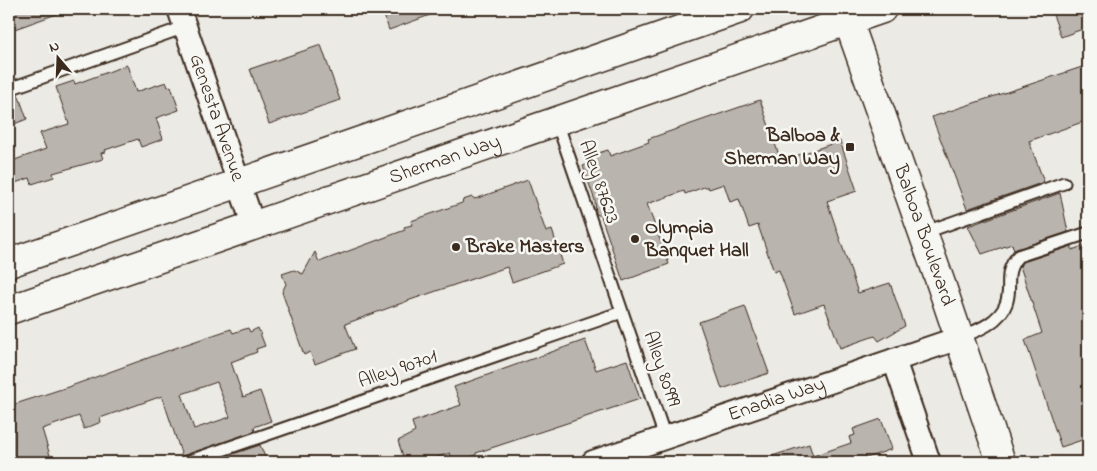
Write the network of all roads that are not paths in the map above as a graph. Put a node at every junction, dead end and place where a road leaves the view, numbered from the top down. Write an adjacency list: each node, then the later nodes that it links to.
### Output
1 (740, 9): 8 (main road)
2 (882, 9): 3 (main road, Sherman Way)
3 (846, 15): 6 (main road, Sherman Way); 10 (main road, Balboa Boulevard)
4 (182, 18): 5 (lane); 8 (street, Genesta Avenue)
5 (9, 89)
6 (557, 122): 9 (main road, Sherman Way); 14 (lane, Alley 87623)
7 (1064, 183): 10 (lane)
8 (239, 184): 9 (street, Genesta Avenue); 12 (main road)
9 (254, 227): 13 (main road, Sherman Way)
10 (923, 233): 15 (main road, Balboa Boulevard)
11 (1088, 233): 15 (lane)
12 (9, 263)
13 (9, 310)
14 (622, 312): 17 (lane, Alley 80999); 18 (lane, Alley 90701)
15 (959, 338): 16 (street, Enadia Way); 21 (main road, Balboa Boulevard)
16 (894, 360): 17 (street, Enadia Way); 20 (street)
17 (664, 438): 19 (street, Enadia Way)
18 (187, 462)
19 (593, 462)
20 (929, 462)
21 (1001, 462)

